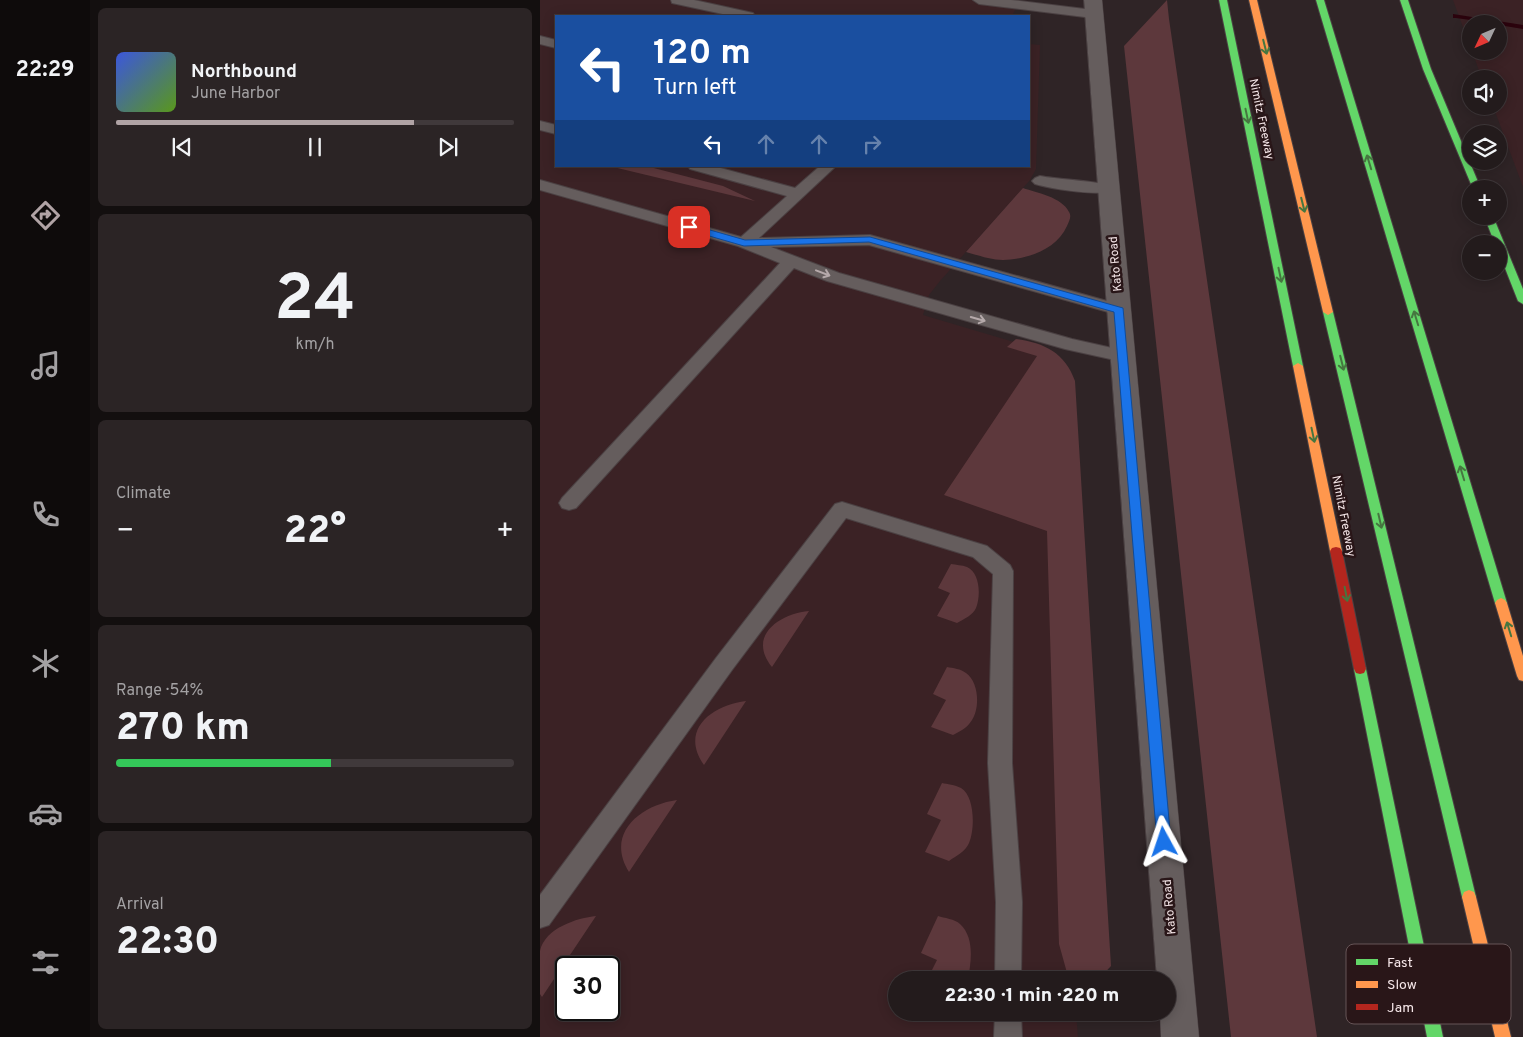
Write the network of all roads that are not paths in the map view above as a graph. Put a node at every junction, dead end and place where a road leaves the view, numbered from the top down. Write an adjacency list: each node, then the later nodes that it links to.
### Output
1 (677, 0): 8 (lane)
2 (979, 0): 7 (lane)
3 (1223, 0): 29 (main road, Nimitz Freeway, one-way to 29)
4 (1253, 0): 30 (main road, one-way to 30)
5 (1320, 0): 27 (main road, one-way to 5)
6 (1404, 0): 15 (main road)
7 (1093, 7): 18 (street, Kato Road)
8 (744, 15)
9 (540, 40): 10 (lane)
10 (555, 44)
11 (540, 125): 12 (lane)
12 (555, 130)
13 (699, 167): 19 (lane)
14 (828, 167): 19 (lane)
15 (1473, 180)
16 (1040, 181): 18 (lane)
17 (540, 185): 21 (lane)
18 (1108, 188): 24 (street, Kato Road)
19 (799, 194): 21 (lane)
20 (1492, 225): 23 (main road)
21 (744, 243): 22 (lane); 24 (lane)
22 (791, 261): 25 (lane, one-way to 25); 26 (lane)
23 (1523, 302)
24 (1119, 310): 25 (street, Kato Road)
25 (1124, 356): 36 (street, Kato Road)
26 (569, 503)
27 (1523, 676)
28 (540, 916): 31 (lane)
29 (1416, 944)
30 (1481, 944)
31 (1008, 971)
32 (1008, 1021): 35 (lane)
33 (1432, 1024): 37 (main road, Nimitz Freeway, one-way to 37)
34 (1500, 1024): 38 (main road, one-way to 38)
35 (1008, 1037)
36 (1180, 1037)
37 (1435, 1037)
38 (1503, 1037)

